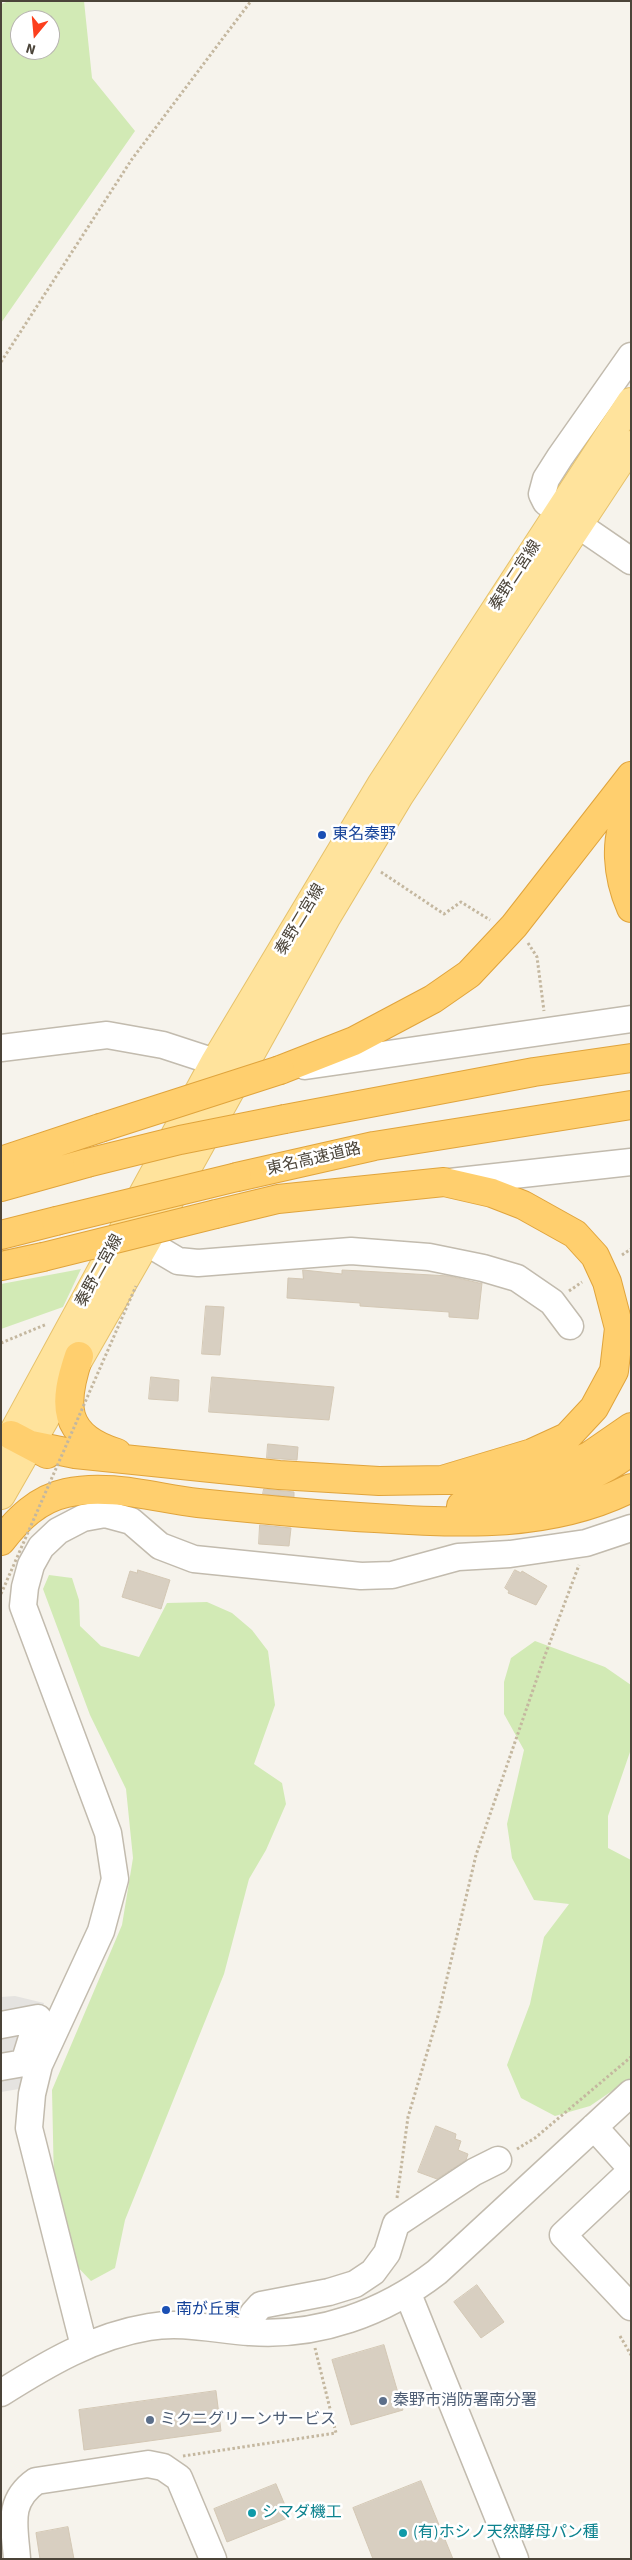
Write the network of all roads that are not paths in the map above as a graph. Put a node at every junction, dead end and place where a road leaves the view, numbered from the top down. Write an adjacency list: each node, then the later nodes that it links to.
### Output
1 (631, 356): 4 (street)
2 (631, 402): 4 (main road, 秦野二宮線)
3 (631, 445): 4 (main road, 秦野二宮線)
4 (568, 518): 5 (street); 12 (main road, 秦野二宮線); 20 (main road, 秦野二宮線)
5 (631, 561)
6 (631, 776): 13 (highway)
7 (631, 809): 8 (highway)
8 (631, 908)
9 (631, 1019): 13 (street)
10 (1, 1048): 12 (street)
11 (631, 1058): 18 (highway, bridge)
12 (215, 1062): 25 (main road, 秦野二宮線)
13 (280, 1070): 15 (highway, bridge)
14 (631, 1105): 19 (highway, 東名高速道路, bridge)
15 (1, 1161)
16 (631, 1162): 17 (street)
17 (444, 1182): 21 (highway, bridge); 28 (highway)
18 (1, 1187)
19 (1, 1235)
20 (146, 1242): 22 (street); 23 (main road, 秦野二宮線)
21 (1, 1266)
22 (570, 1326)
23 (79, 1356): 25 (main road, 秦野二宮線); 27 (highway)
24 (631, 1426): 28 (highway)
25 (14, 1445): 27 (highway); 30 (main road, 秦野二宮線); 31 (highway)
26 (631, 1451): 32 (highway)
27 (150, 1462): 28 (highway)
28 (442, 1480)
29 (631, 1488): 32 (highway)
30 (1, 1495)
31 (198, 1503): 32 (highway); 34 (highway)
32 (355, 1517)
33 (626, 1534): 35 (street)
34 (1, 1541)
35 (48, 2022): 36 (street); 37 (street); 45 (street)
36 (1, 2024)
37 (1, 2067)
38 (631, 2093): 39 (street)
39 (594, 2127): 41 (street); 42 (street)
40 (498, 2160): 44 (street)
41 (631, 2169): 43 (street)
42 (408, 2294): 44 (street); 49 (street)
43 (631, 2307)
44 (249, 2332): 45 (street)
45 (84, 2346): 46 (street)
46 (1, 2393)
47 (18, 2559): 48 (street)
48 (213, 2559)
49 (515, 2559)

